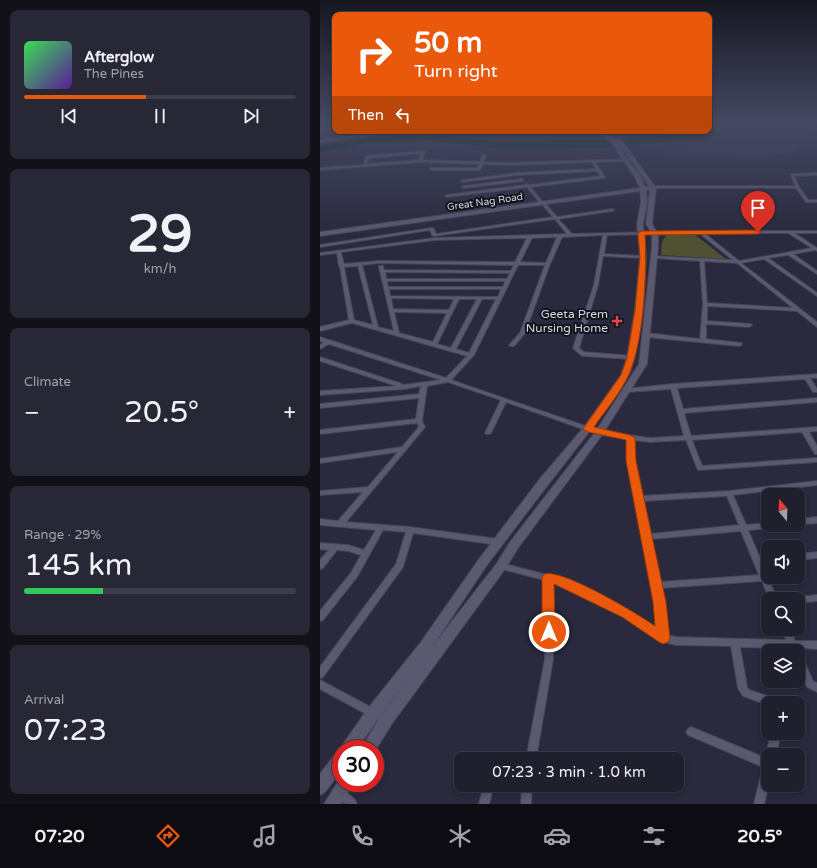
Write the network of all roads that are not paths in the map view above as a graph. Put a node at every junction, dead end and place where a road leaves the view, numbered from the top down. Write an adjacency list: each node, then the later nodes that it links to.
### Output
1 (625, 160): 25 (street)
2 (633, 160): 23 (street)
3 (366, 161): 8 (street)
4 (420, 161): 7 (street); 8 (street)
5 (617, 161): 6 (street)
6 (593, 162): 9 (street); 14 (street)
7 (481, 163): 9 (street); 12 (street)
8 (365, 164): 10 (street)
9 (509, 164): 16 (street)
10 (320, 169)
11 (432, 169): 13 (street)
12 (479, 169): 13 (street); 18 (street)
13 (457, 170): 20 (street)
14 (598, 170): 15 (street); 21 (street)
15 (562, 172): 16 (street); 21 (street)
16 (517, 174): 18 (street); 19 (street)
17 (817, 174): 26 (street)
18 (486, 178): 20 (street)
19 (522, 180): 22 (street); 24 (street)
20 (463, 181): 24 (street)
21 (572, 181): 22 (street)
22 (528, 186): 27 (street); 30 (street)
23 (653, 186): 25 (street, Great Nag Road); 26 (street); 40 (street)
24 (464, 187): 27 (street)
25 (643, 187): 30 (street, Great Nag Road); 37 (street)
26 (797, 187): 29 (street)
27 (463, 194): 28 (street)
28 (447, 196)
29 (817, 201)
30 (542, 202): 32 (street); 33 (street, Great Nag Road); 38 (street, Great Nag Road)
31 (612, 210): 32 (street)
32 (555, 218): 43 (street); 44 (street)
33 (320, 230)
34 (700, 232): 35 (street); 40 (street); 56 (street)
35 (788, 232): 36 (street); 46 (street)
36 (817, 232)
37 (642, 233): 39 (street); 40 (street); 51 (street)
38 (320, 234)
39 (605, 234): 43 (street); 50 (street)
40 (655, 234): 52 (street)
41 (530, 236): 42 (street); 44 (street); 57 (street)
42 (560, 236): 43 (street); 59 (street)
43 (571, 236)
44 (434, 237): 45 (street); 47 (street)
45 (320, 246)
46 (817, 250): 49 (street)
47 (339, 251): 48 (street); 60 (street)
48 (320, 254)
49 (790, 254): 53 (street); 63 (street)
50 (602, 255): 51 (street); 94 (street)
51 (643, 257): 94 (street)
52 (654, 257): 54 (street); 84 (street)
53 (766, 258): 56 (street); 68 (street)
54 (702, 260): 56 (street); 73 (street)
55 (379, 262): 57 (street); 58 (street); 61 (street)
56 (738, 262): 75 (street)
57 (517, 263): 59 (street); 62 (street)
58 (360, 264): 60 (street); 81 (street)
59 (548, 264): 90 (street)
60 (341, 266): 77 (street)
61 (382, 271): 62 (street); 64 (street)
62 (513, 272): 65 (street)
63 (817, 273)
64 (384, 280): 65 (street); 66 (street)
65 (509, 280): 67 (street)
66 (386, 288): 67 (street); 69 (street)
67 (505, 288): 72 (street)
68 (817, 295)
69 (389, 297): 70 (street); 74 (street)
70 (458, 297): 71 (street); 76 (street)
71 (480, 298): 72 (street); 92 (street)
72 (500, 298): 93 (street)
73 (705, 304): 75 (street); 78 (street)
74 (392, 310): 76 (street); 83 (street)
75 (799, 310): 80 (street)
76 (450, 312): 88 (street)
77 (352, 321): 81 (street); 82 (street)
78 (704, 322): 79 (street); 86 (street)
79 (749, 325)
80 (817, 325)
81 (376, 328): 83 (street)
82 (320, 329)
83 (397, 334): 88 (street)
84 (646, 335): 86 (street); 102 (street)
85 (320, 339): 87 (street)
86 (703, 340): 89 (street)
87 (328, 342): 91 (street); 98 (street)
88 (434, 344): 92 (street)
89 (739, 344)
90 (512, 345)
91 (320, 347)
92 (453, 350): 93 (street)
93 (471, 355): 98 (street)
94 (631, 358): 112 (street)
95 (320, 359): 100 (street)
96 (817, 376): 97 (street)
97 (807, 378): 101 (street); 103 (street)
98 (447, 381): 99 (street); 106 (street)
99 (424, 384): 100 (street); 105 (street)
100 (404, 386): 104 (street)
101 (673, 386): 102 (street); 109 (street)
102 (627, 390): 112 (street)
103 (816, 392)
104 (320, 393)
105 (422, 396): 108 (street); 110 (street)
106 (504, 400): 112 (street); 115 (street)
107 (817, 400): 109 (street)
108 (320, 406)
109 (681, 411): 117 (street)
110 (419, 421): 114 (street); 118 (street)
111 (817, 429): 113 (street)
112 (593, 431): 116 (street); 136 (street); 145 (street)
113 (805, 431): 117 (street); 119 (street)
114 (320, 432)
115 (488, 433)
116 (630, 438): 117 (street); 126 (street)
117 (689, 438): 120 (street)
118 (404, 449): 121 (street); 123 (street)
119 (816, 449)
120 (817, 460)
121 (320, 461)
122 (817, 483): 125 (street)
123 (370, 489): 124 (street); 130 (street)
124 (320, 493)
125 (729, 493): 126 (street); 133 (street)
126 (639, 499): 135 (street)
127 (817, 520): 128 (street)
128 (805, 521)
129 (320, 522): 130 (street)
130 (340, 524): 132 (street)
131 (761, 526): 133 (street)
132 (381, 528): 134 (street); 139 (street)
133 (744, 528): 135 (street); 142 (street)
134 (410, 530): 136 (street); 159 (street)
135 (646, 537): 149 (street)
136 (498, 542): 163 (street)
137 (320, 546): 138 (street)
138 (335, 547): 139 (street); 144 (street)
139 (366, 554): 152 (street)
140 (817, 555): 141 (street)
141 (805, 556)
142 (757, 561): 143 (street); 146 (street)
143 (761, 561)
144 (320, 566)
145 (501, 566): 147 (street); 164 (street)
146 (761, 570)
147 (548, 578): 153 (street); 168 (street)
148 (761, 578): 149 (street)
149 (656, 585): 153 (street)
150 (817, 598): 151 (street)
151 (805, 599)
152 (320, 617)
153 (663, 638): 154 (street)
154 (735, 643): 155 (street); 162 (street)
155 (761, 645)
156 (817, 645): 157 (street)
157 (805, 647)
158 (805, 673): 161 (street)
159 (320, 674)
160 (320, 684): 163 (street)
161 (817, 688)
162 (761, 698)
163 (374, 712): 164 (street); 166 (street)
164 (386, 720): 167 (street)
165 (691, 732): 169 (street)
166 (354, 740)
167 (374, 740)
168 (532, 752)
169 (761, 762)
170 (332, 770): 171 (street)
171 (320, 787)
172 (487, 792): 177 (street)
173 (527, 792): 178 (street)
174 (761, 792): 179 (street)
175 (339, 794): 176 (street)
176 (352, 804)
177 (484, 804)
178 (526, 804)
179 (758, 804)

